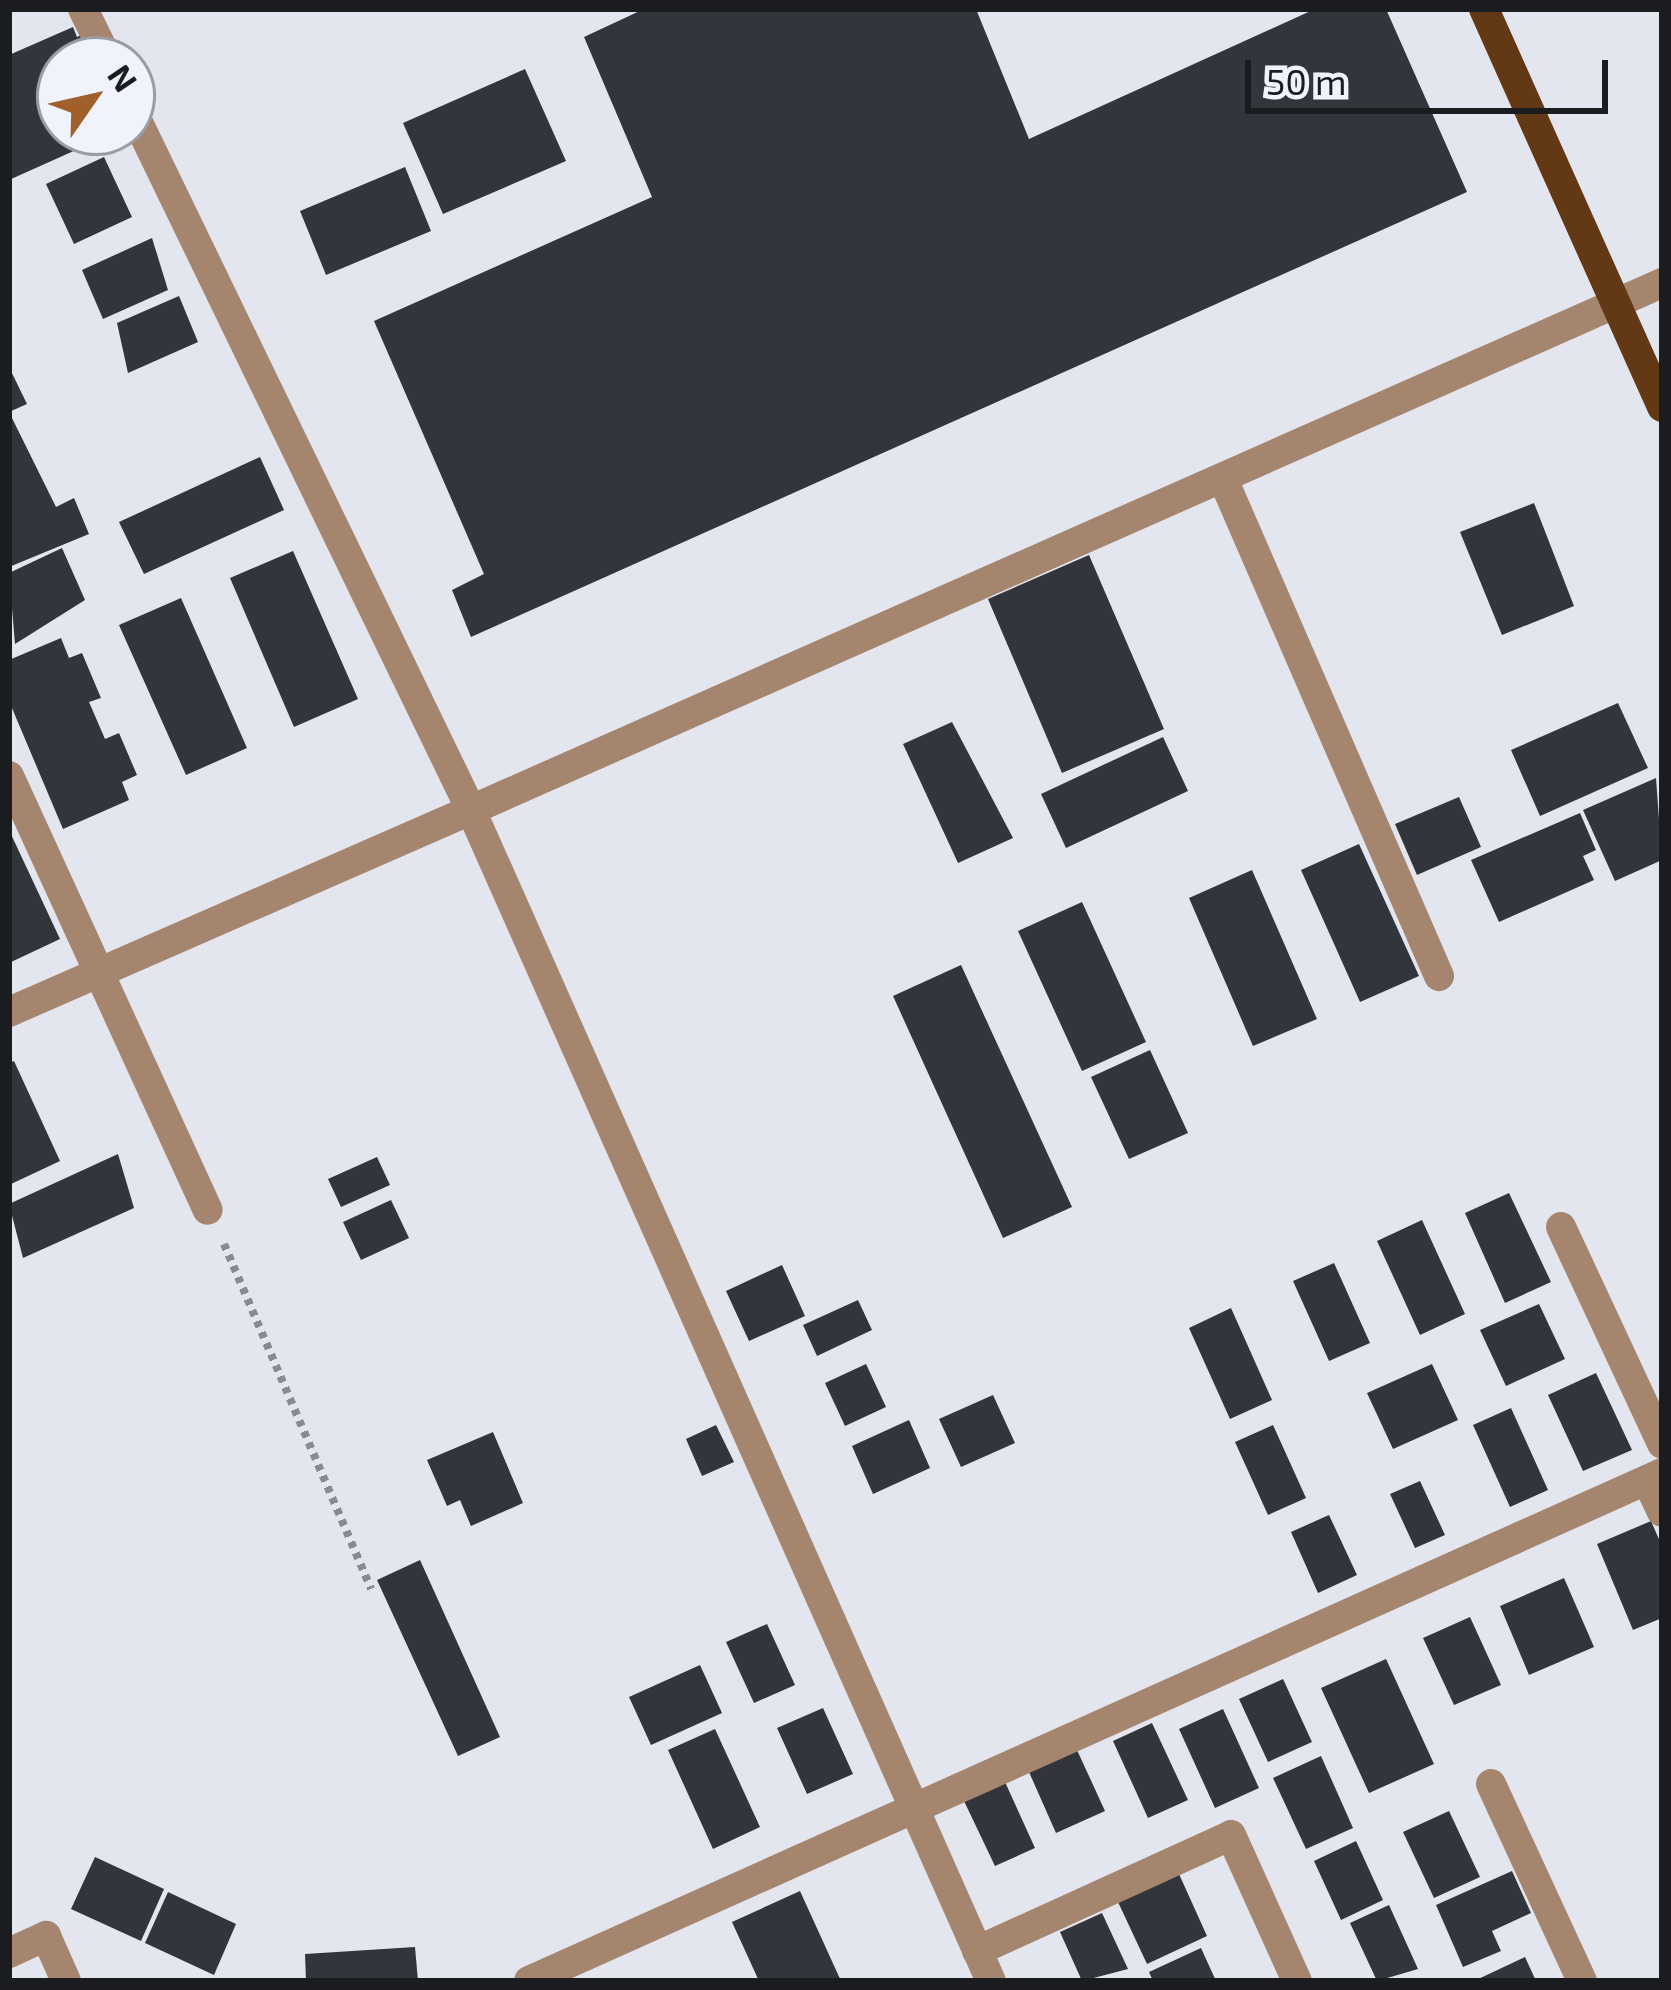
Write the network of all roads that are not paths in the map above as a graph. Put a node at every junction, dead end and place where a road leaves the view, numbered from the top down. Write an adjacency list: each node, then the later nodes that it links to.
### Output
1 (83, 9): 3 (street)
2 (1484, 9): 6 (main road)
3 (96, 36)
4 (154, 156): 10 (street)
5 (1662, 283): 6 (street)
6 (1615, 303): 7 (main road); 8 (street)
7 (1662, 407)
8 (1223, 479): 10 (street); 12 (street)
9 (9, 776): 11 (street)
10 (471, 810): 11 (street); 20 (street)
11 (97, 973): 13 (street); 14 (street)
12 (1439, 976)
13 (9, 1012)
14 (208, 1210)
15 (1561, 1227): 16 (street)
16 (1662, 1444)
17 (1655, 1477): 18 (street); 20 (street)
18 (1662, 1512)
19 (1491, 1784): 27 (street)
20 (913, 1809): 21 (street); 24 (street)
21 (977, 1951): 25 (street); 26 (street)
22 (9, 1953): 23 (street)
23 (66, 1981)
24 (529, 1981)
25 (991, 1981)
26 (1298, 1981)
27 (1582, 1981)

